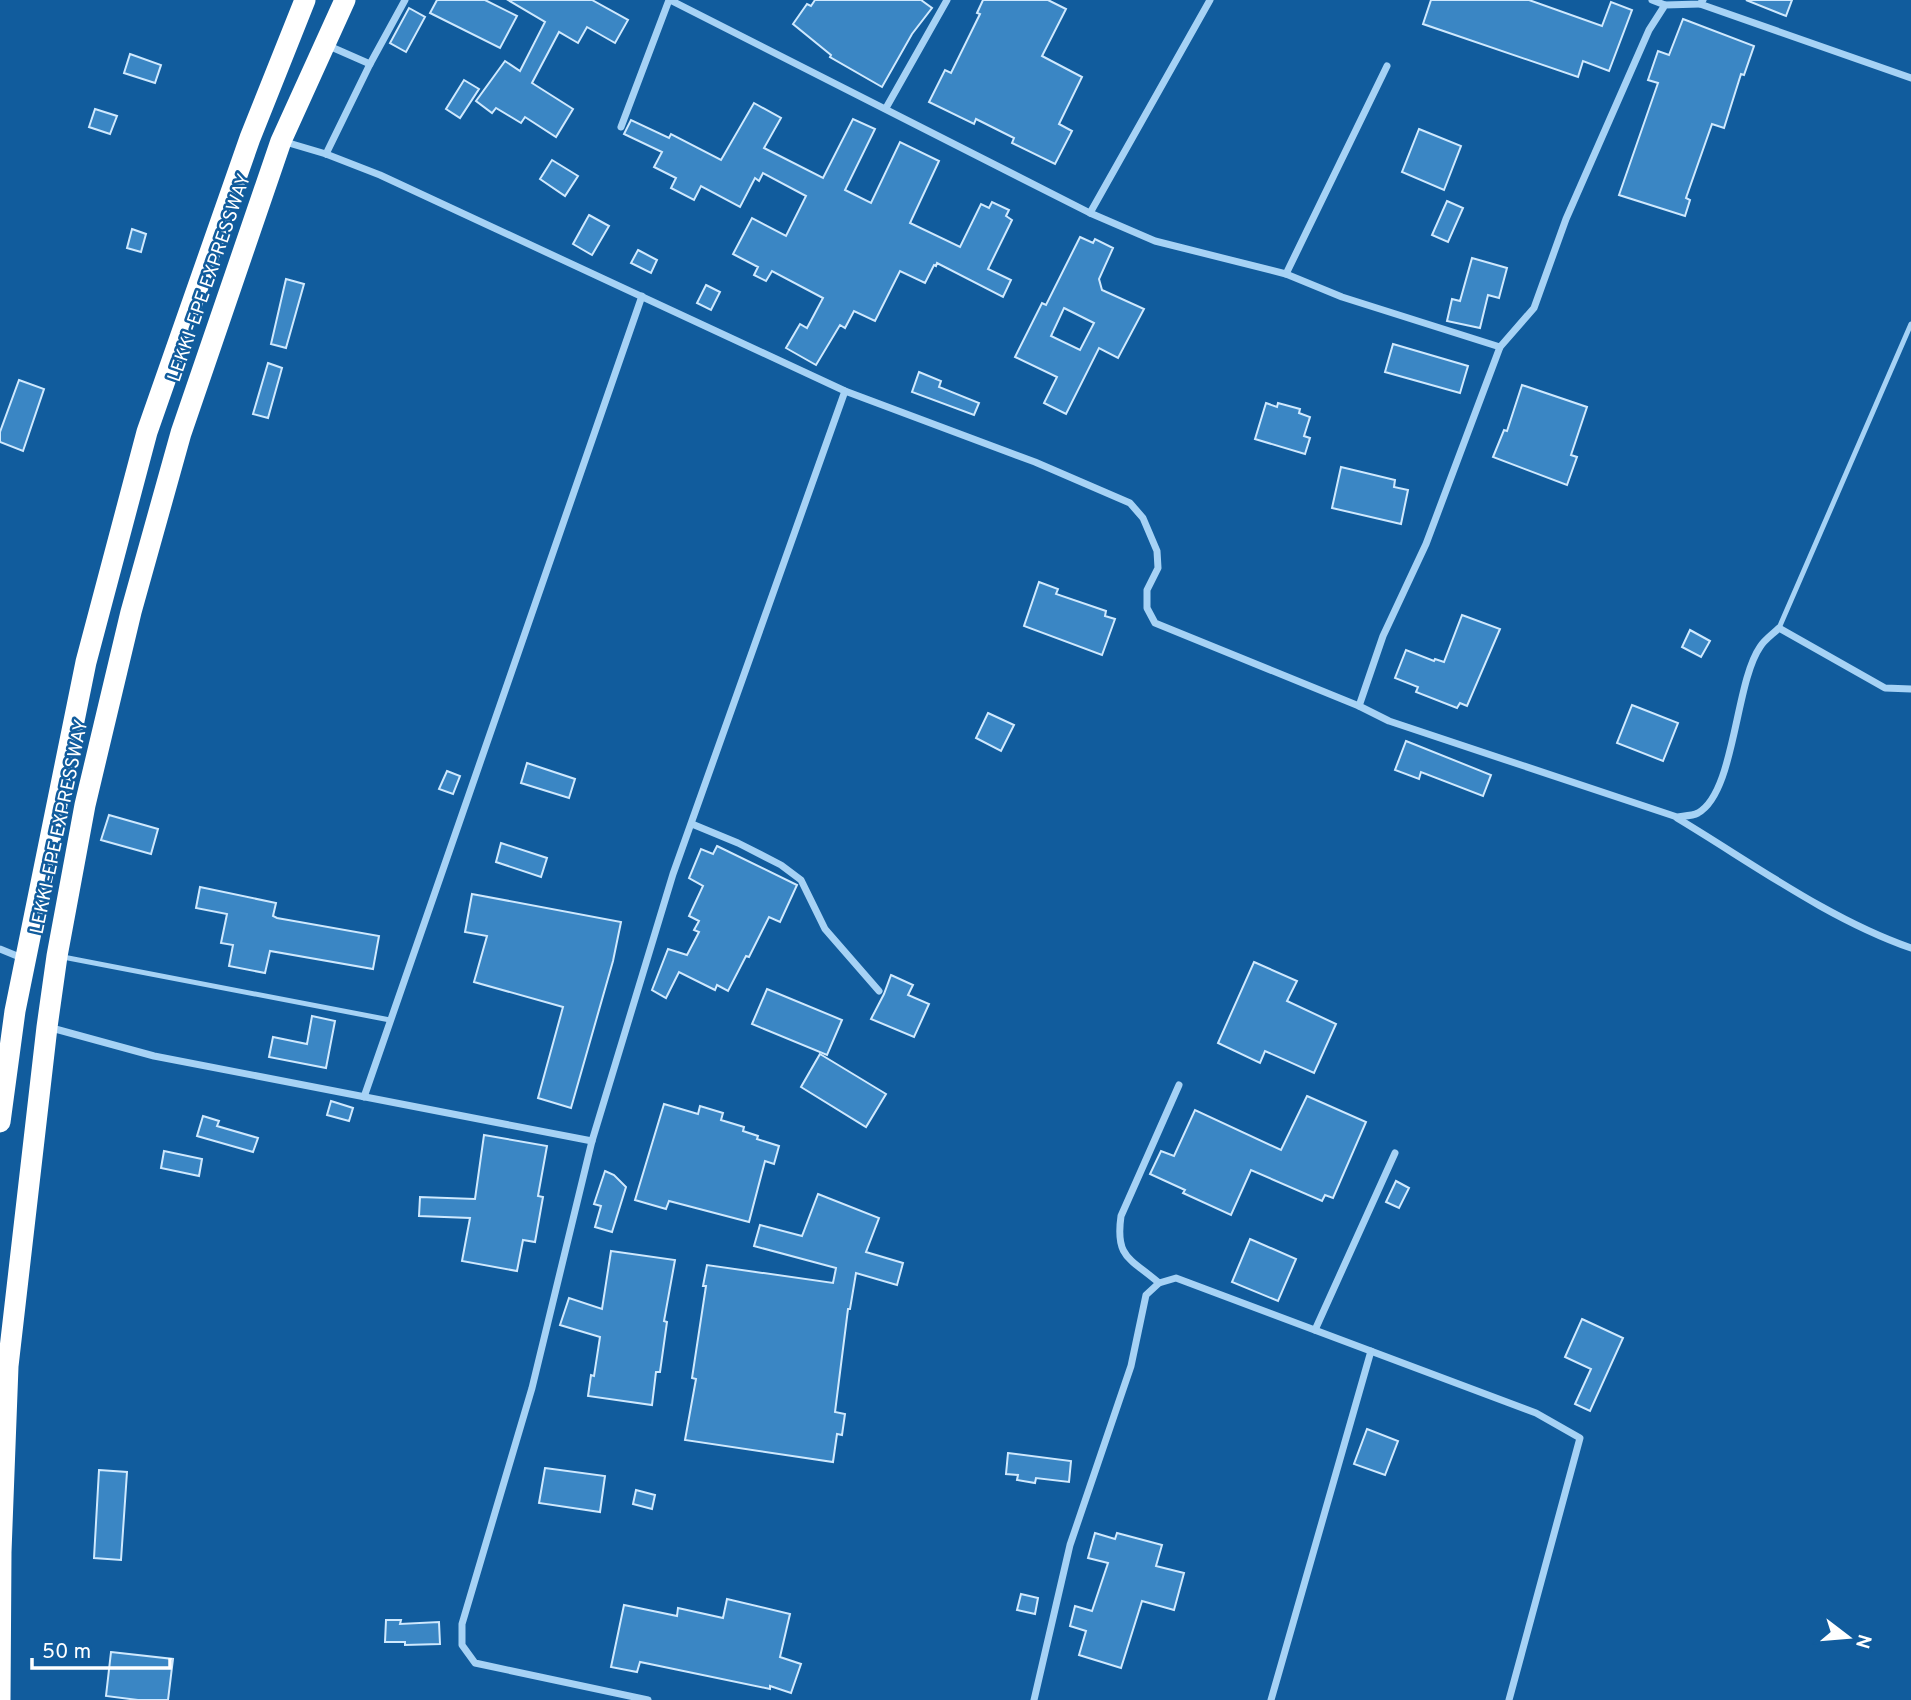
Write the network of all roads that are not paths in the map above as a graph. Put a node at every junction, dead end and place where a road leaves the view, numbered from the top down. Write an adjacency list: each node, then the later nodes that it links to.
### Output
1 (305, 0): 32 (highway, LEKKI-EPE EXPRESSWAY)
2 (345, 0): 10 (highway, LEKKI-EPE EXPRESSWAY)
3 (405, 0): 11 (street)
4 (669, 0): 14 (street); 15 (street)
5 (947, 0): 14 (street)
6 (1210, 0): 18 (street)
7 (1653, 0): 9 (street)
8 (1701, 2): 9 (street); 13 (street)
9 (1665, 5): 22 (street)
10 (326, 45): 11 (street); 16 (highway, LEKKI-EPE EXPRESSWAY)
11 (370, 64): 17 (street)
12 (1387, 66): 19 (street)
13 (1911, 78)
14 (886, 108): 18 (street)
15 (621, 127)
16 (281, 141): 17 (street); 31 (highway, LEKKI-EPE EXPRESSWAY)
17 (326, 154): 20 (street)
18 (1090, 213): 19 (street)
19 (1286, 274): 22 (street)
20 (642, 296): 23 (street); 34 (street)
21 (1911, 324): 24 (lane)
22 (1500, 347): 26 (street)
23 (845, 391): 26 (street); 28 (street)
24 (1779, 628): 25 (street); 27 (street)
25 (1911, 689)
26 (1359, 706): 27 (street)
27 (1676, 817): 29 (street)
28 (692, 824): 33 (street); 39 (street)
29 (1911, 948)
30 (0, 949): 32 (street)
31 (57, 956): 34 (lane); 35 (highway, LEKKI-EPE EXPRESSWAY)
32 (26, 960): 38 (highway, LEKKI-EPE EXPRESSWAY)
33 (879, 991)
34 (390, 1020): 37 (street)
35 (47, 1027): 37 (street); 44 (highway, LEKKI-EPE EXPRESSWAY)
36 (1179, 1085): 41 (street)
37 (364, 1097): 39 (street)
38 (0, 1122)
39 (592, 1142): 45 (street)
40 (1395, 1153): 42 (street)
41 (1159, 1283): 42 (street); 46 (street)
42 (1315, 1329): 43 (street)
43 (1371, 1351): 47 (street); 48 (street)
44 (0, 1700)
45 (648, 1700)
46 (1034, 1700)
47 (1271, 1700)
48 (1509, 1700)

